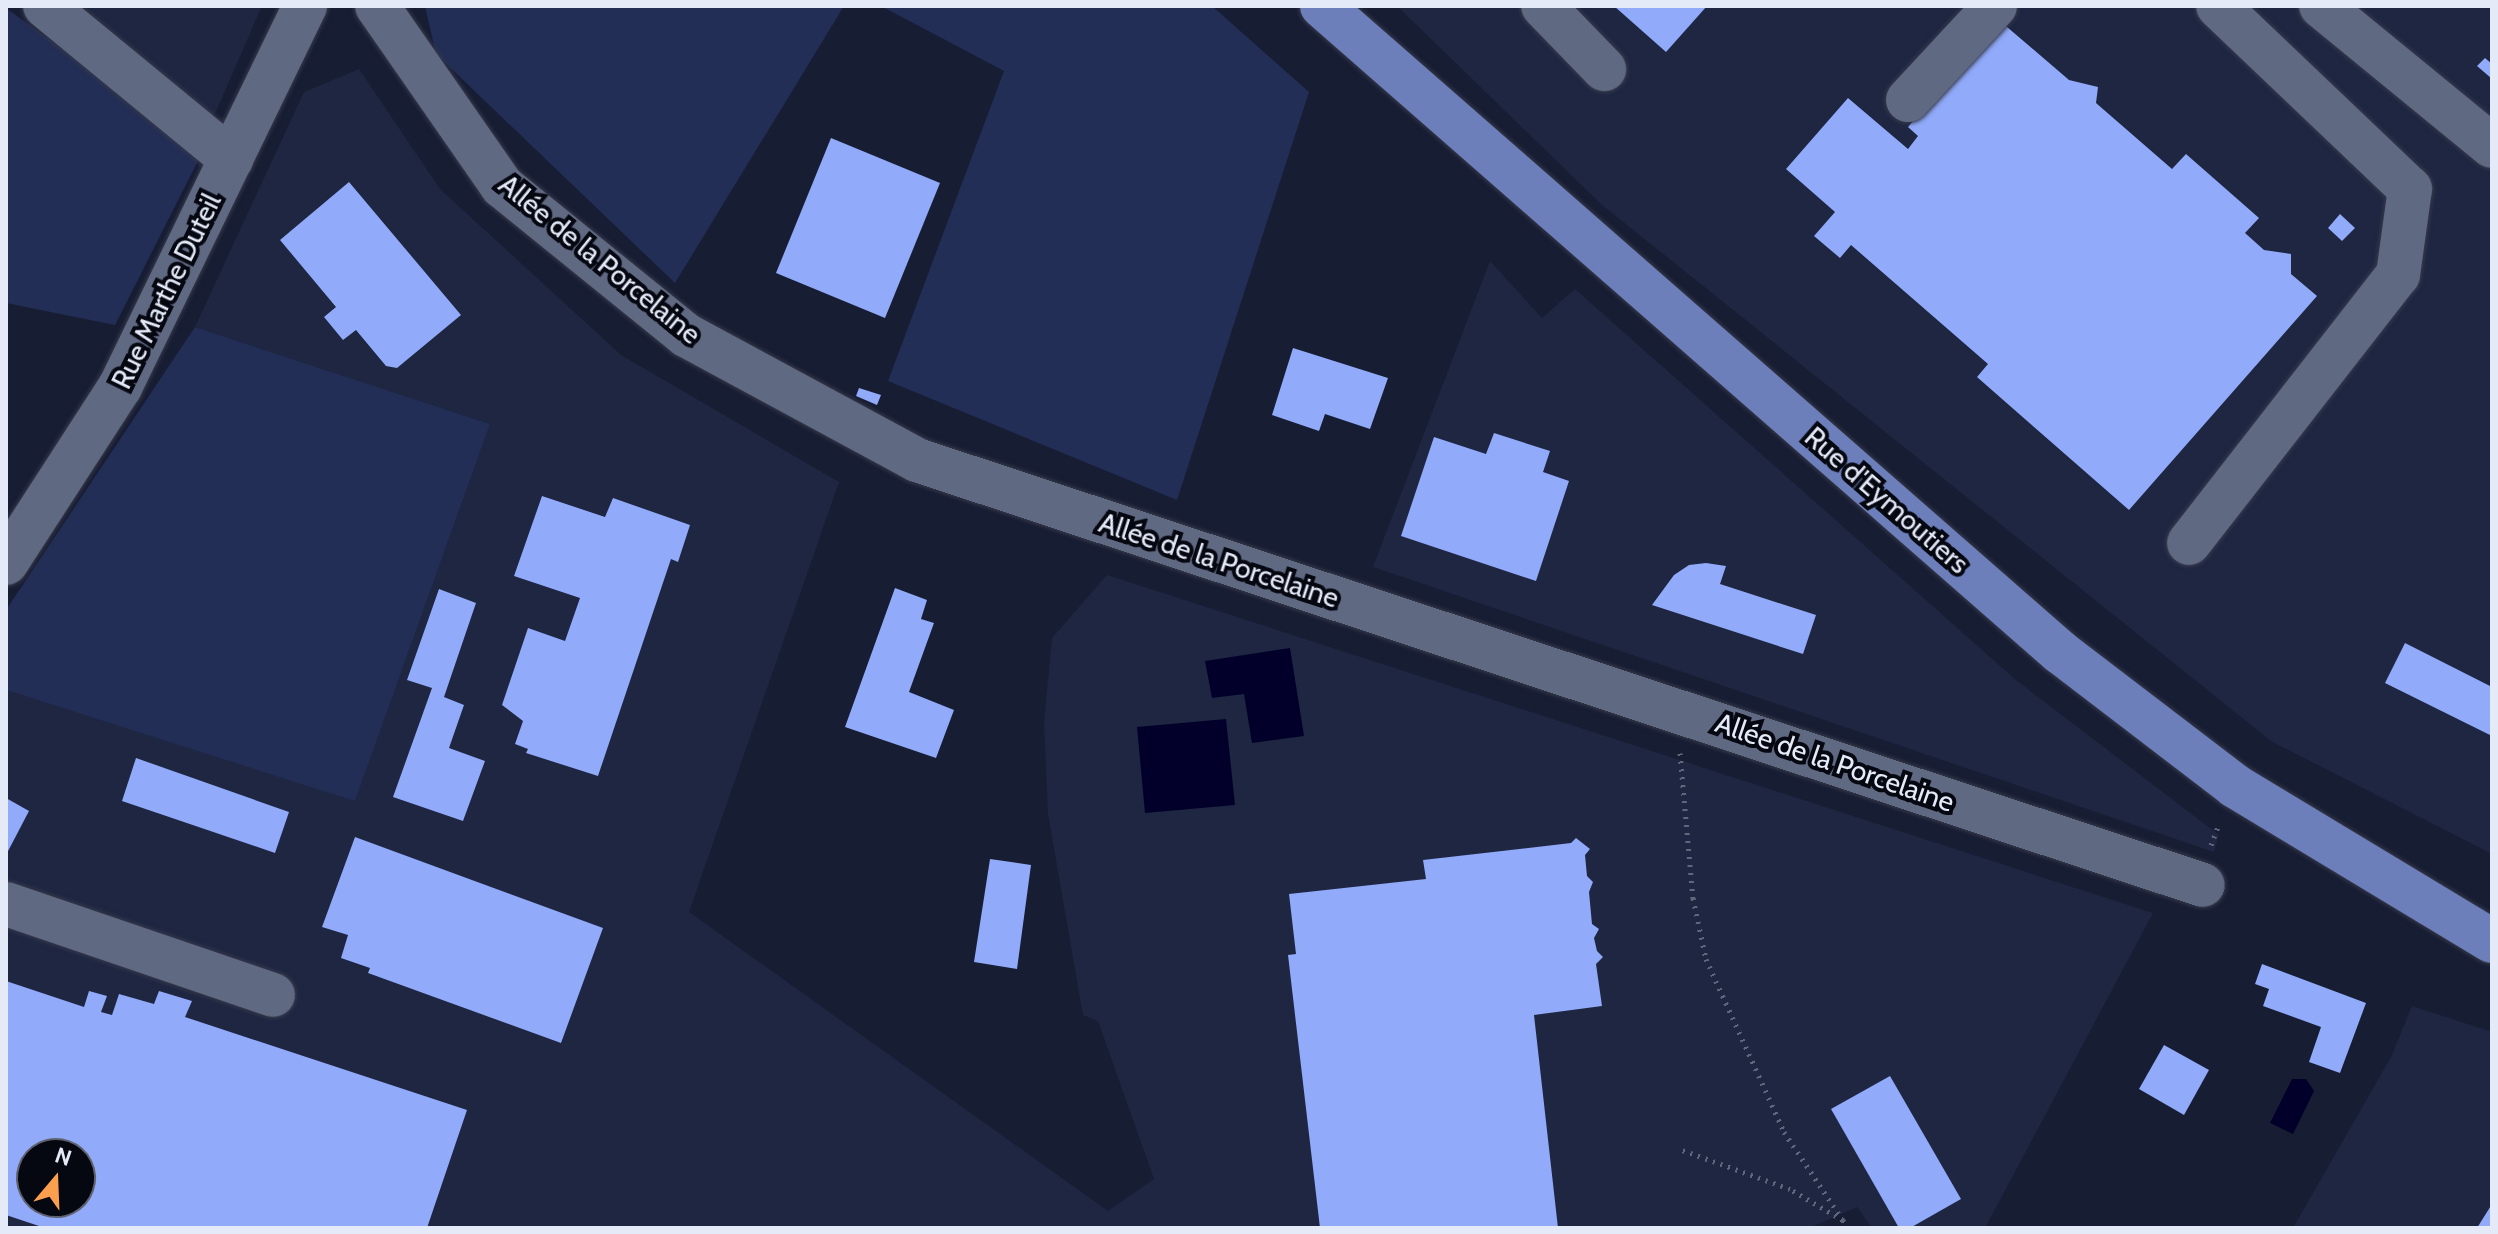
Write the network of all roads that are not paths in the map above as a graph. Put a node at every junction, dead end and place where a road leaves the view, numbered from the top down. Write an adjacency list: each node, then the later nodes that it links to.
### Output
1 (45, 6): 12 (street)
2 (305, 6): 12 (street, Rue Marthe Duteil)
3 (377, 6): 15 (street, Allée de la Porcelaine)
4 (1322, 6): 17 (main road, Rue d'Eymoutiers)
5 (1543, 6): 9 (street)
6 (1995, 6): 10 (street)
7 (2218, 6): 13 (street)
8 (2321, 6): 11 (street)
9 (1604, 69)
10 (1908, 100)
11 (2492, 146)
12 (231, 159): 14 (street, Rue Marthe Duteil)
13 (2189, 543)
14 (6, 563)
15 (2199, 884)
16 (6, 904): 18 (street)
17 (2492, 941)
18 (273, 995)

